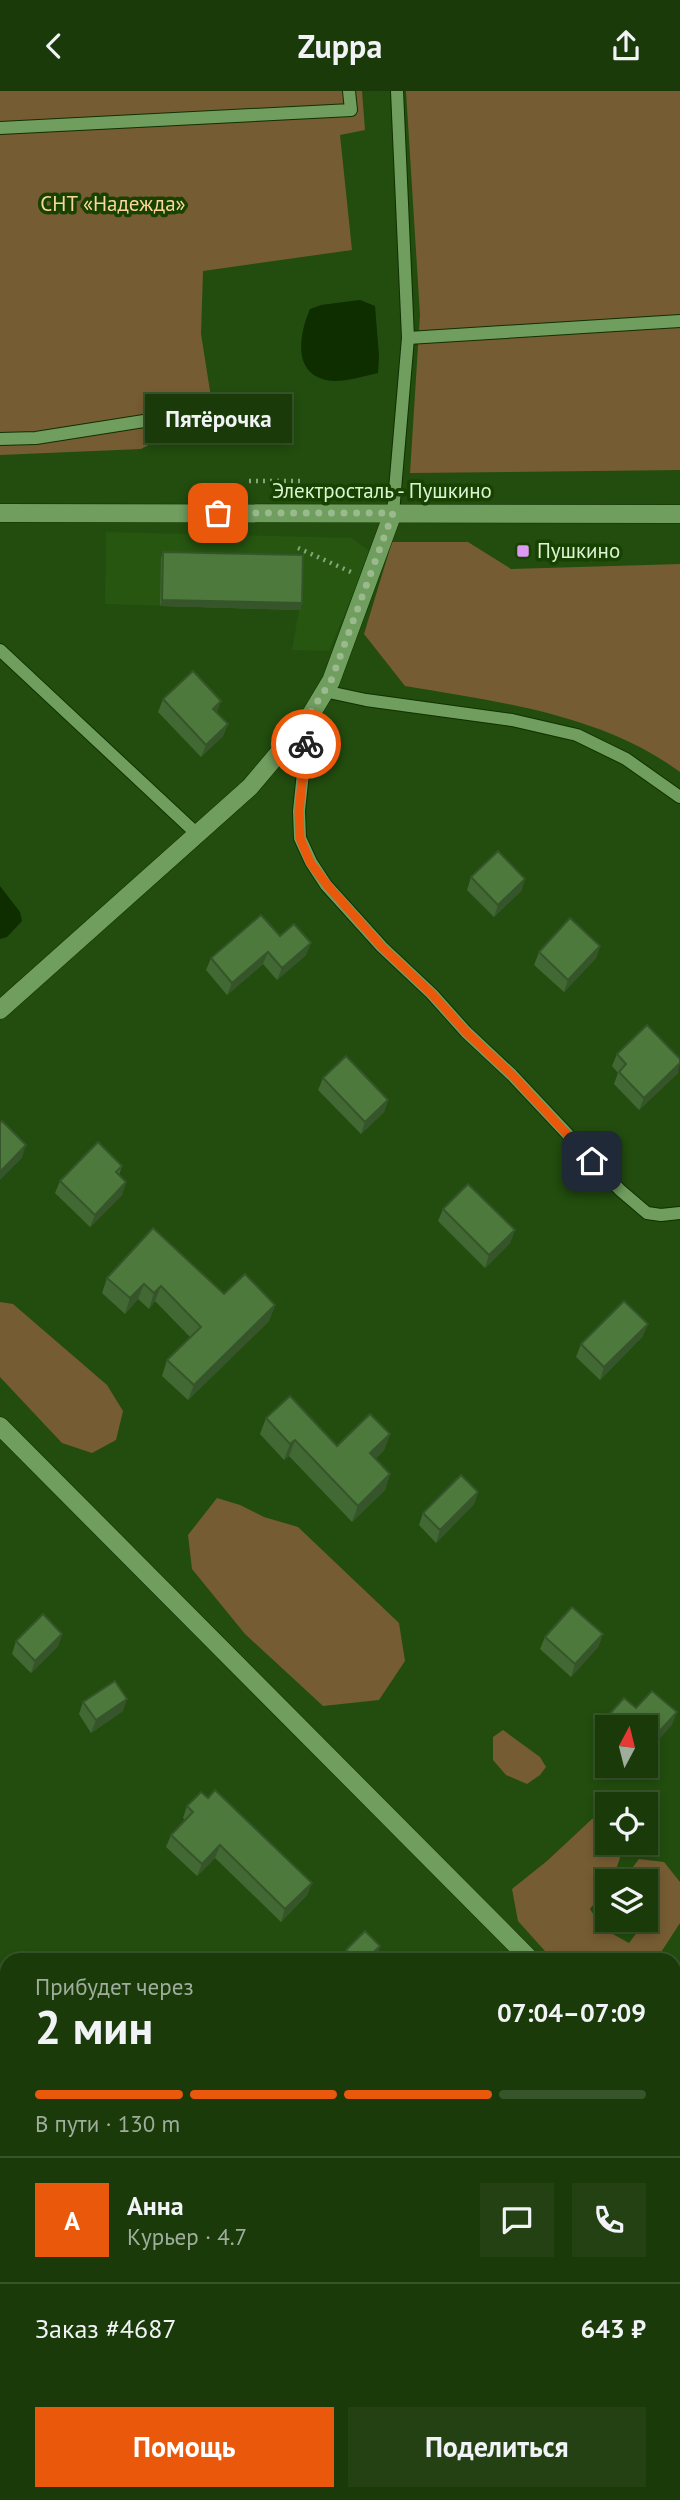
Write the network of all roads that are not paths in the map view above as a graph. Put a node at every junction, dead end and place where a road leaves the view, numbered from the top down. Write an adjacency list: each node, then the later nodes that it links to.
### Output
1 (349, 91): 3 (lane)
2 (397, 91): 5 (lane)
3 (0, 128)
4 (680, 321): 5 (lane)
5 (408, 338): 9 (lane)
6 (163, 418): 7 (lane)
7 (0, 439)
8 (0, 513): 9 (street, Электросталь - Пушкино)
9 (393, 513): 10 (street, Электросталь - Пушкино); 12 (street)
10 (680, 514)
11 (0, 650): 15 (lane)
12 (324, 691): 13 (street); 14 (lane)
13 (304, 722): 15 (street); 17 (lane)
14 (680, 797)
15 (197, 834): 16 (street)
16 (0, 1010)
17 (680, 1213)
18 (0, 1426): 19 (street)
19 (524, 1953)

